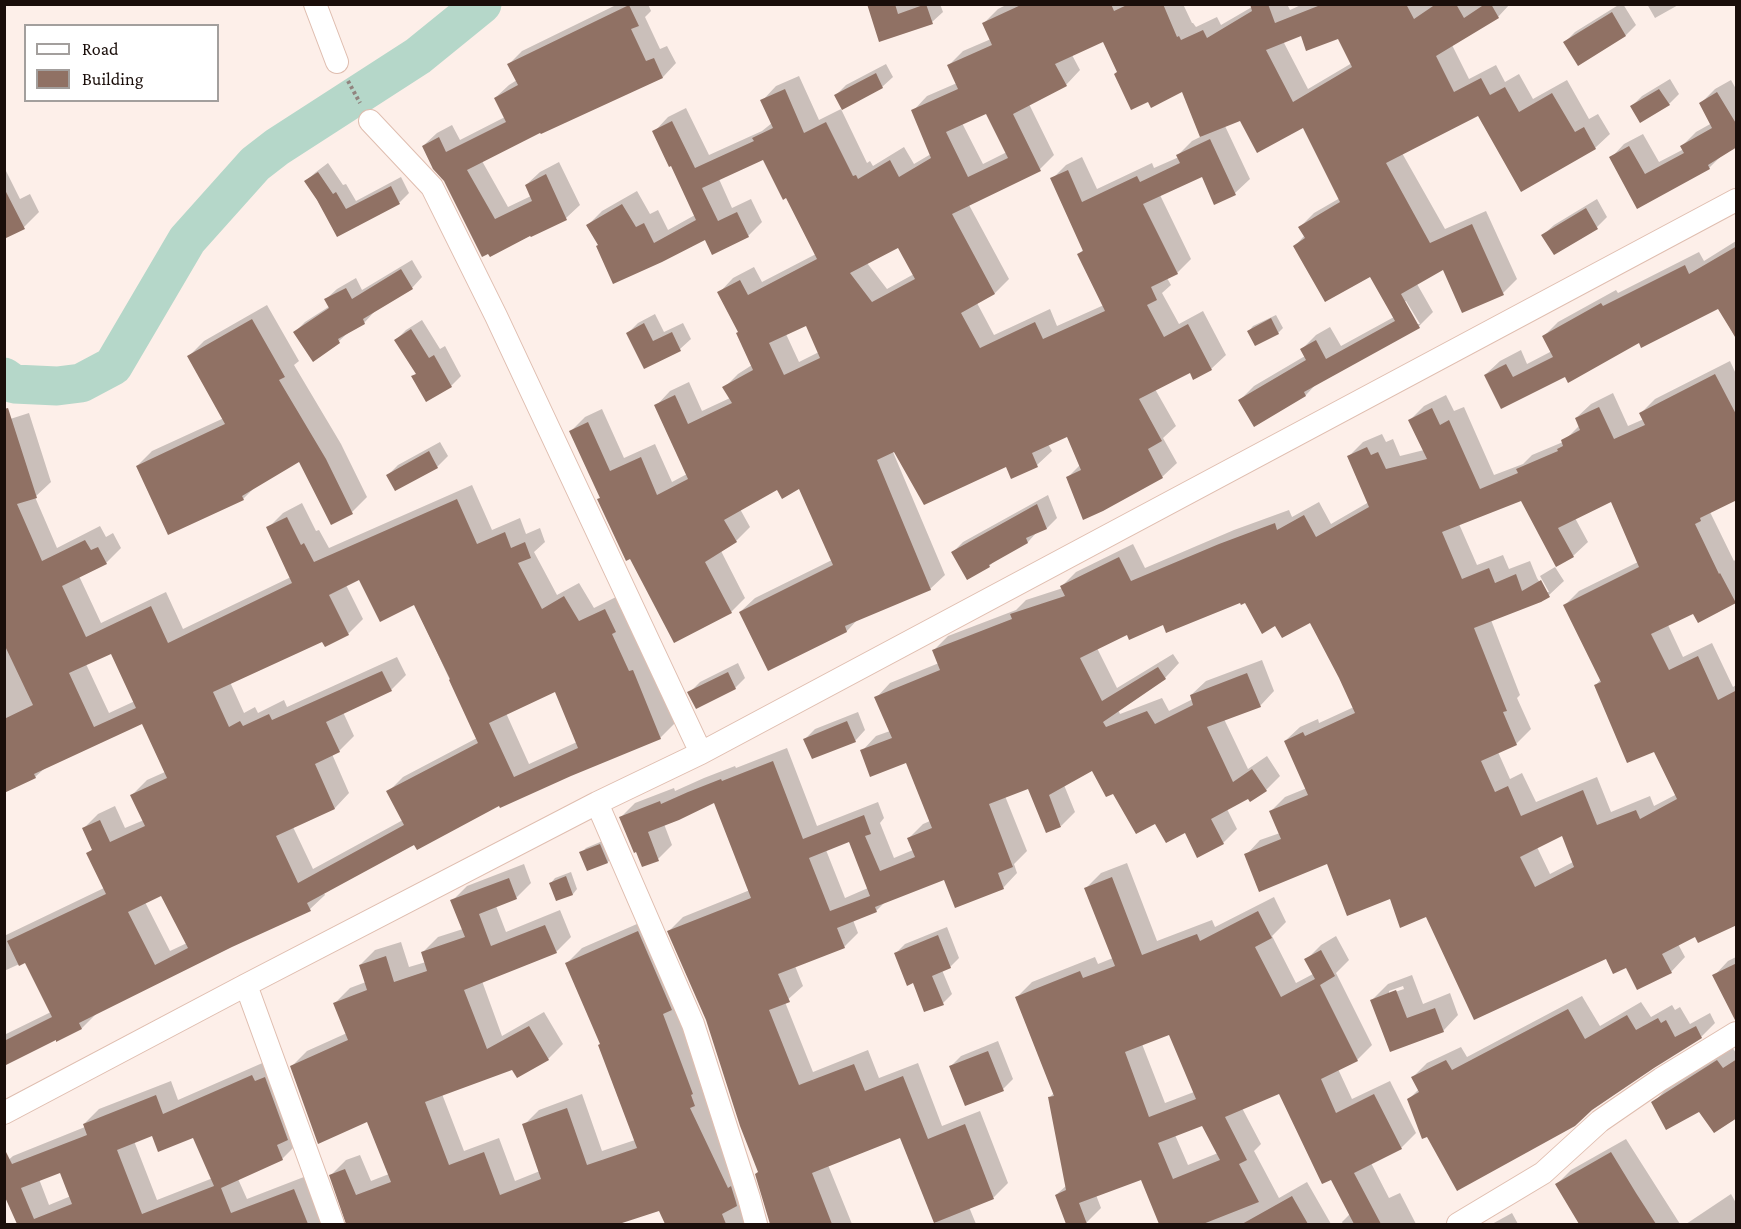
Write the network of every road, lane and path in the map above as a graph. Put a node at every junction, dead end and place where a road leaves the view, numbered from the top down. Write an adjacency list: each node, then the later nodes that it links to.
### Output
1 (315, 4): 2 (street)
2 (337, 62): 3 (path)
3 (370, 121): 5 (street)
4 (1737, 200): 5 (street)
5 (701, 753): 6 (street)
6 (597, 803): 7 (street); 11 (street)
7 (246, 985): 9 (street); 10 (street)
8 (1737, 1033): 12 (street)
9 (4, 1113)
10 (333, 1224)
11 (756, 1224)
12 (1458, 1224)

